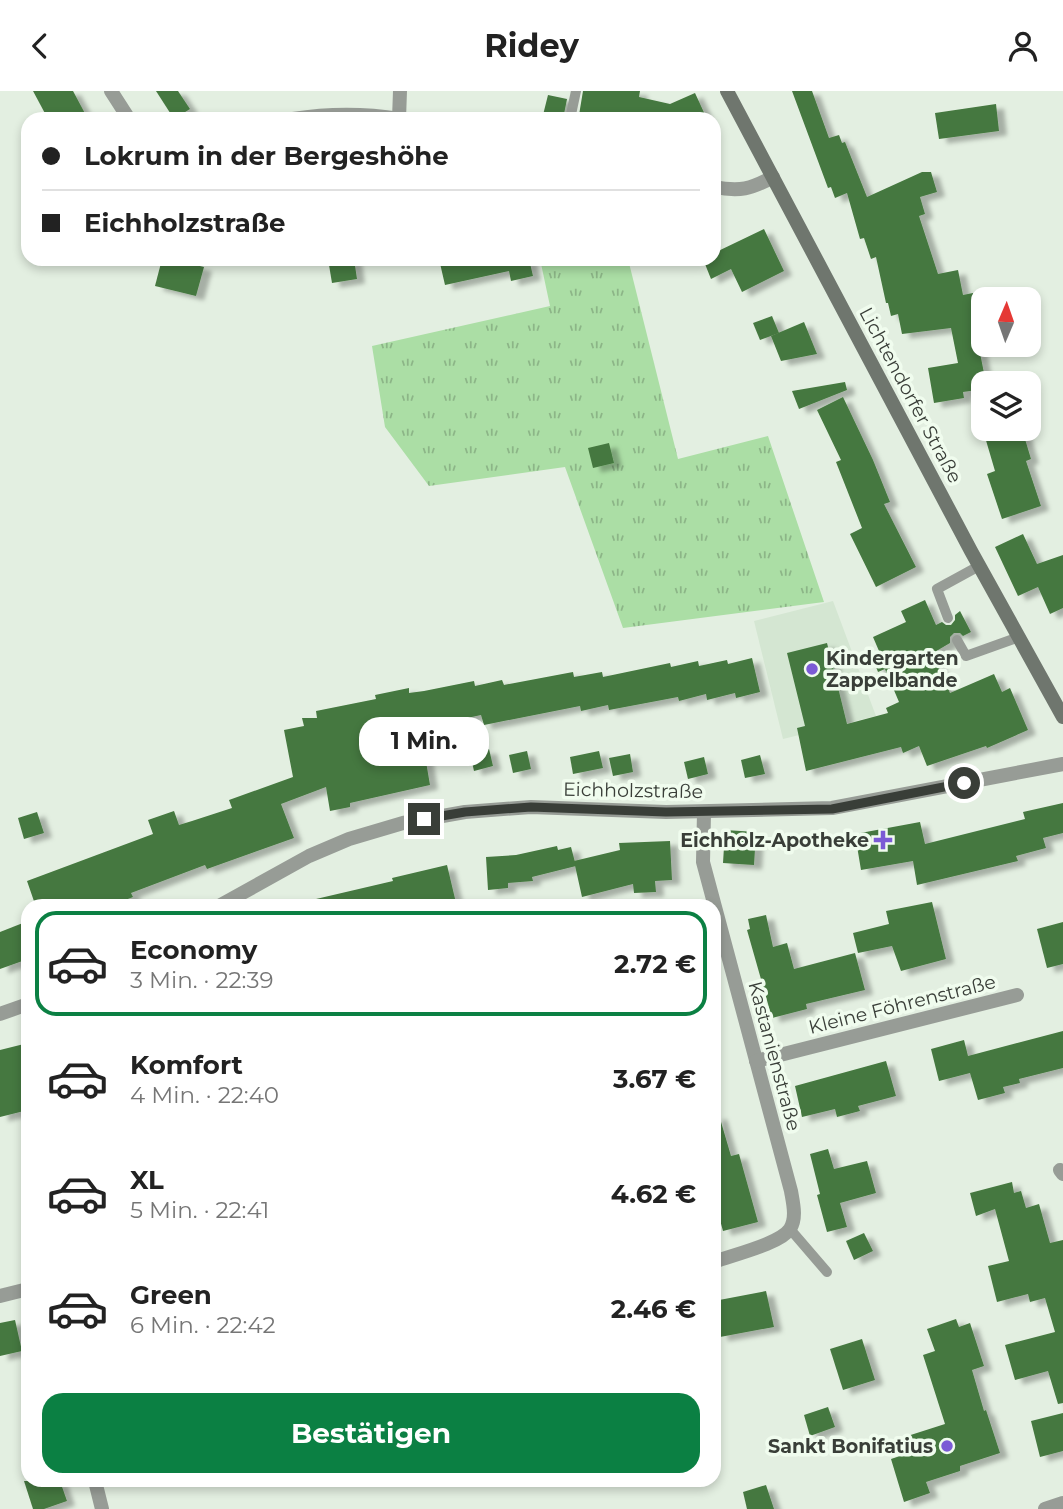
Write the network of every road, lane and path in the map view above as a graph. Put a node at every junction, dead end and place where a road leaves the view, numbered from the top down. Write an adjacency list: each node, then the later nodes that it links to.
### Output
1 (111, 91): 5 (street)
2 (400, 91): 6 (street)
3 (576, 91): 7 (lane)
4 (727, 91): 8 (main road, Lichtendorfer Straße)
5 (124, 112)
6 (399, 112)
7 (572, 112)
8 (773, 177): 9 (street); 10 (main road, Lichtendorfer Straße)
9 (721, 188)
10 (979, 566): 11 (lane); 12 (main road, Lichtendorfer Straße)
11 (948, 618)
12 (1019, 637): 13 (lane); 14 (main road, Lichtendorfer Straße)
13 (957, 640)
14 (1063, 717)
15 (1063, 764): 16 (street, Eichholzstraße)
16 (704, 812): 17 (street, Eichholzstraße); 18 (street, Kastanienstraße)
17 (231, 899)
18 (713, 899)
19 (721, 930): 23 (street, Kastanienstraße)
20 (1017, 995): 23 (street, Kleine Föhrenstraße)
21 (21, 1006): 22 (street)
22 (0, 1014)
23 (756, 1061): 24 (street, Kastanienstraße)
24 (790, 1229): 25 (street); 26 (lane)
25 (721, 1260)
26 (827, 1272)
27 (21, 1291): 28 (street)
28 (0, 1296)
29 (96, 1487): 31 (street)
30 (1063, 1503): 32 (street)
31 (102, 1509)
32 (1045, 1509)

